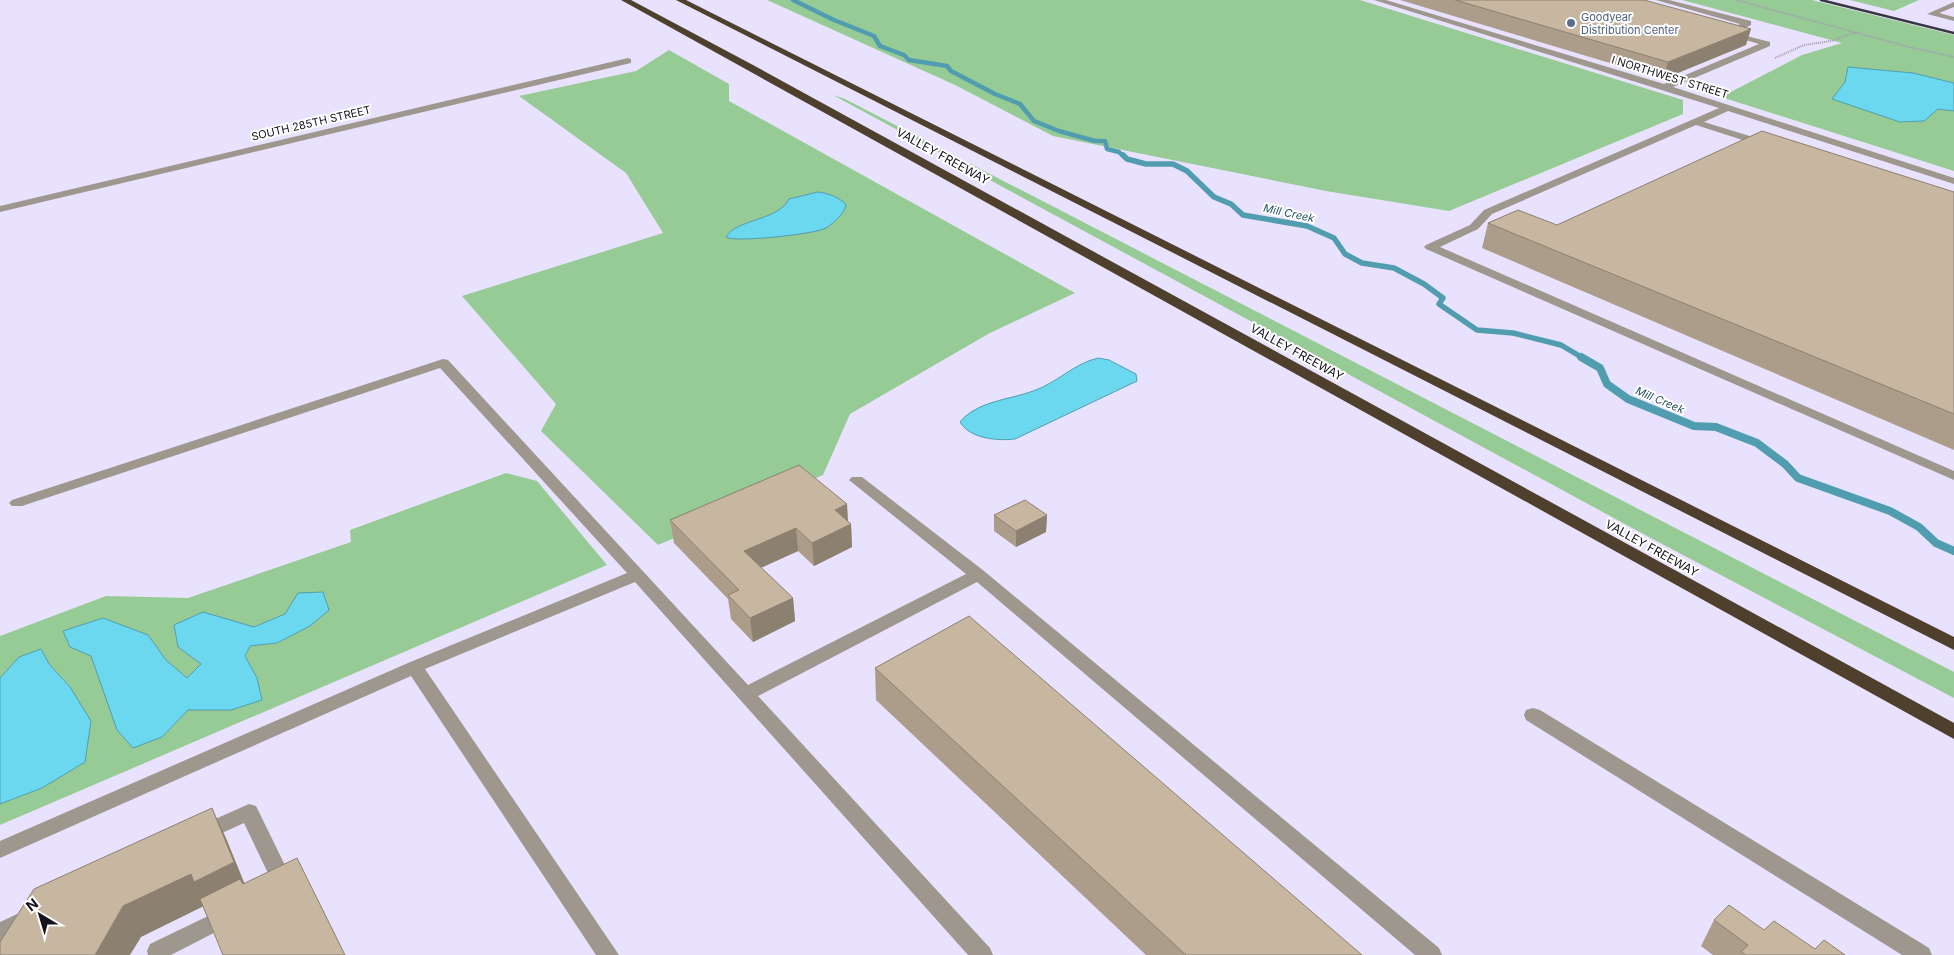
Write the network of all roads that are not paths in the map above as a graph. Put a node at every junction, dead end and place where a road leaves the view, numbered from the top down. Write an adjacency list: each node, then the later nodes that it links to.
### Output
1 (625, 0): 25 (highway, VALLEY FREEWAY)
2 (680, 0): 21 (highway, VALLEY FREEWAY)
3 (1378, 0): 10 (street, I NORTHWEST STREET)
4 (1660, 0): 6 (street)
5 (1954, 4): 7 (street)
6 (1716, 15): 8 (street); 10 (street)
7 (1954, 19)
8 (1701, 20)
9 (628, 61): 15 (street, SOUTH 285TH STREET)
10 (1665, 87): 11 (street, I NORTHWEST STREET)
11 (1728, 107): 12 (street); 14 (street, I NORTHWEST STREET)
12 (1696, 122): 13 (street); 16 (street)
13 (1779, 149)
14 (1954, 181)
15 (0, 209)
16 (1954, 476)
17 (857, 480): 20 (street)
18 (17, 503): 19 (street)
19 (638, 575): 22 (street); 23 (street)
20 (978, 575): 23 (street); 35 (street)
21 (1954, 644)
22 (414, 667): 27 (street); 33 (street)
23 (746, 694): 34 (street)
24 (1533, 715): 36 (street)
25 (1954, 732)
26 (188, 841): 28 (street)
27 (0, 850)
28 (268, 895)
29 (242, 908): 32 (street)
30 (48, 909): 31 (street)
31 (0, 936)
32 (159, 955)
33 (608, 955)
34 (982, 955)
35 (1431, 955)
36 (1920, 955)

